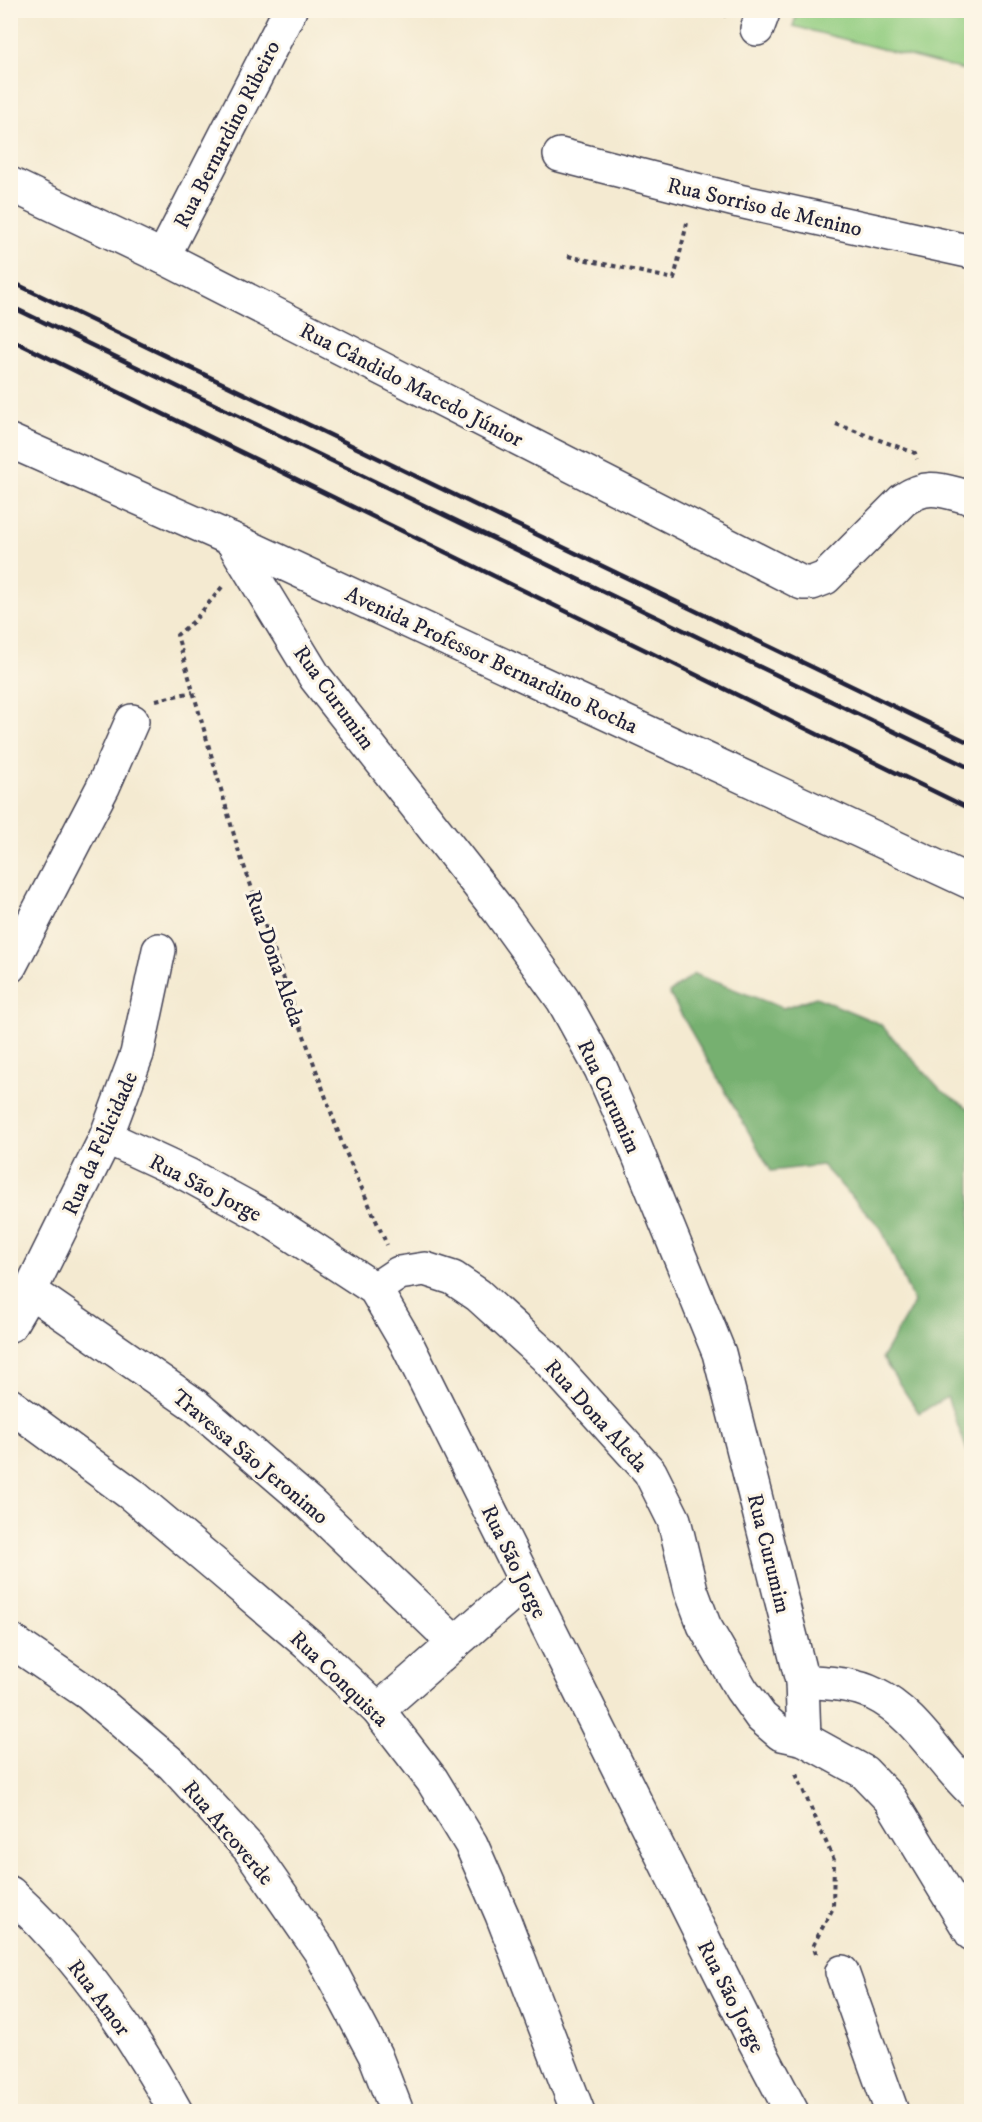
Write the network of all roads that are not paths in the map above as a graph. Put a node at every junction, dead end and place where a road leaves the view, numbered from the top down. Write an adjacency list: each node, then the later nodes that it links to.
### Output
1 (290, 10): 5 (street, Rua Bernardino Ribeiro)
2 (560, 156): 4 (street, Rua Sorriso de Menino)
3 (10, 184): 5 (street, Rua Cândido Macedo Júnior)
4 (972, 252)
5 (163, 257): 7 (street, Rua Cândido Macedo Júnior)
6 (10, 441): 8 (street, Avenida Professor Bernardino Rocha)
7 (972, 498)
8 (238, 550): 10 (street, Avenida Professor Bernardino Rocha); 21 (street, Rua Curumim)
9 (132, 721): 12 (street)
10 (972, 883)
11 (159, 950): 13 (street, Rua da Felicidade)
12 (10, 966)
13 (106, 1137): 14 (street, Rua São Jorge); 15 (street, Rua da Felicidade)
14 (387, 1281): 18 (street, Rua São Jorge); 23 (street, Rua Dona Aleda)
15 (30, 1291): 16 (street, Rua da Felicidade); 20 (street, Travessa Sāo Jeronimo)
16 (10, 1325)
17 (10, 1405): 22 (street, Rua Conquista)
18 (525, 1582): 20 (street); 31 (street, Rua São Jorge)
19 (10, 1640): 28 (street, Rua Arcoverde)
20 (455, 1643): 22 (street)
21 (802, 1681): 23 (street, Rua Curumim); 24 (street)
22 (378, 1710): 30 (street, Rua Conquista)
23 (798, 1737): 26 (street, Rua Dona Aleda)
24 (972, 1791)
25 (10, 1893): 29 (street, Rua Amor)
26 (972, 1934)
27 (842, 1972): 32 (street)
28 (394, 2110)
29 (176, 2112)
30 (578, 2112)
31 (792, 2112)
32 (892, 2112)

